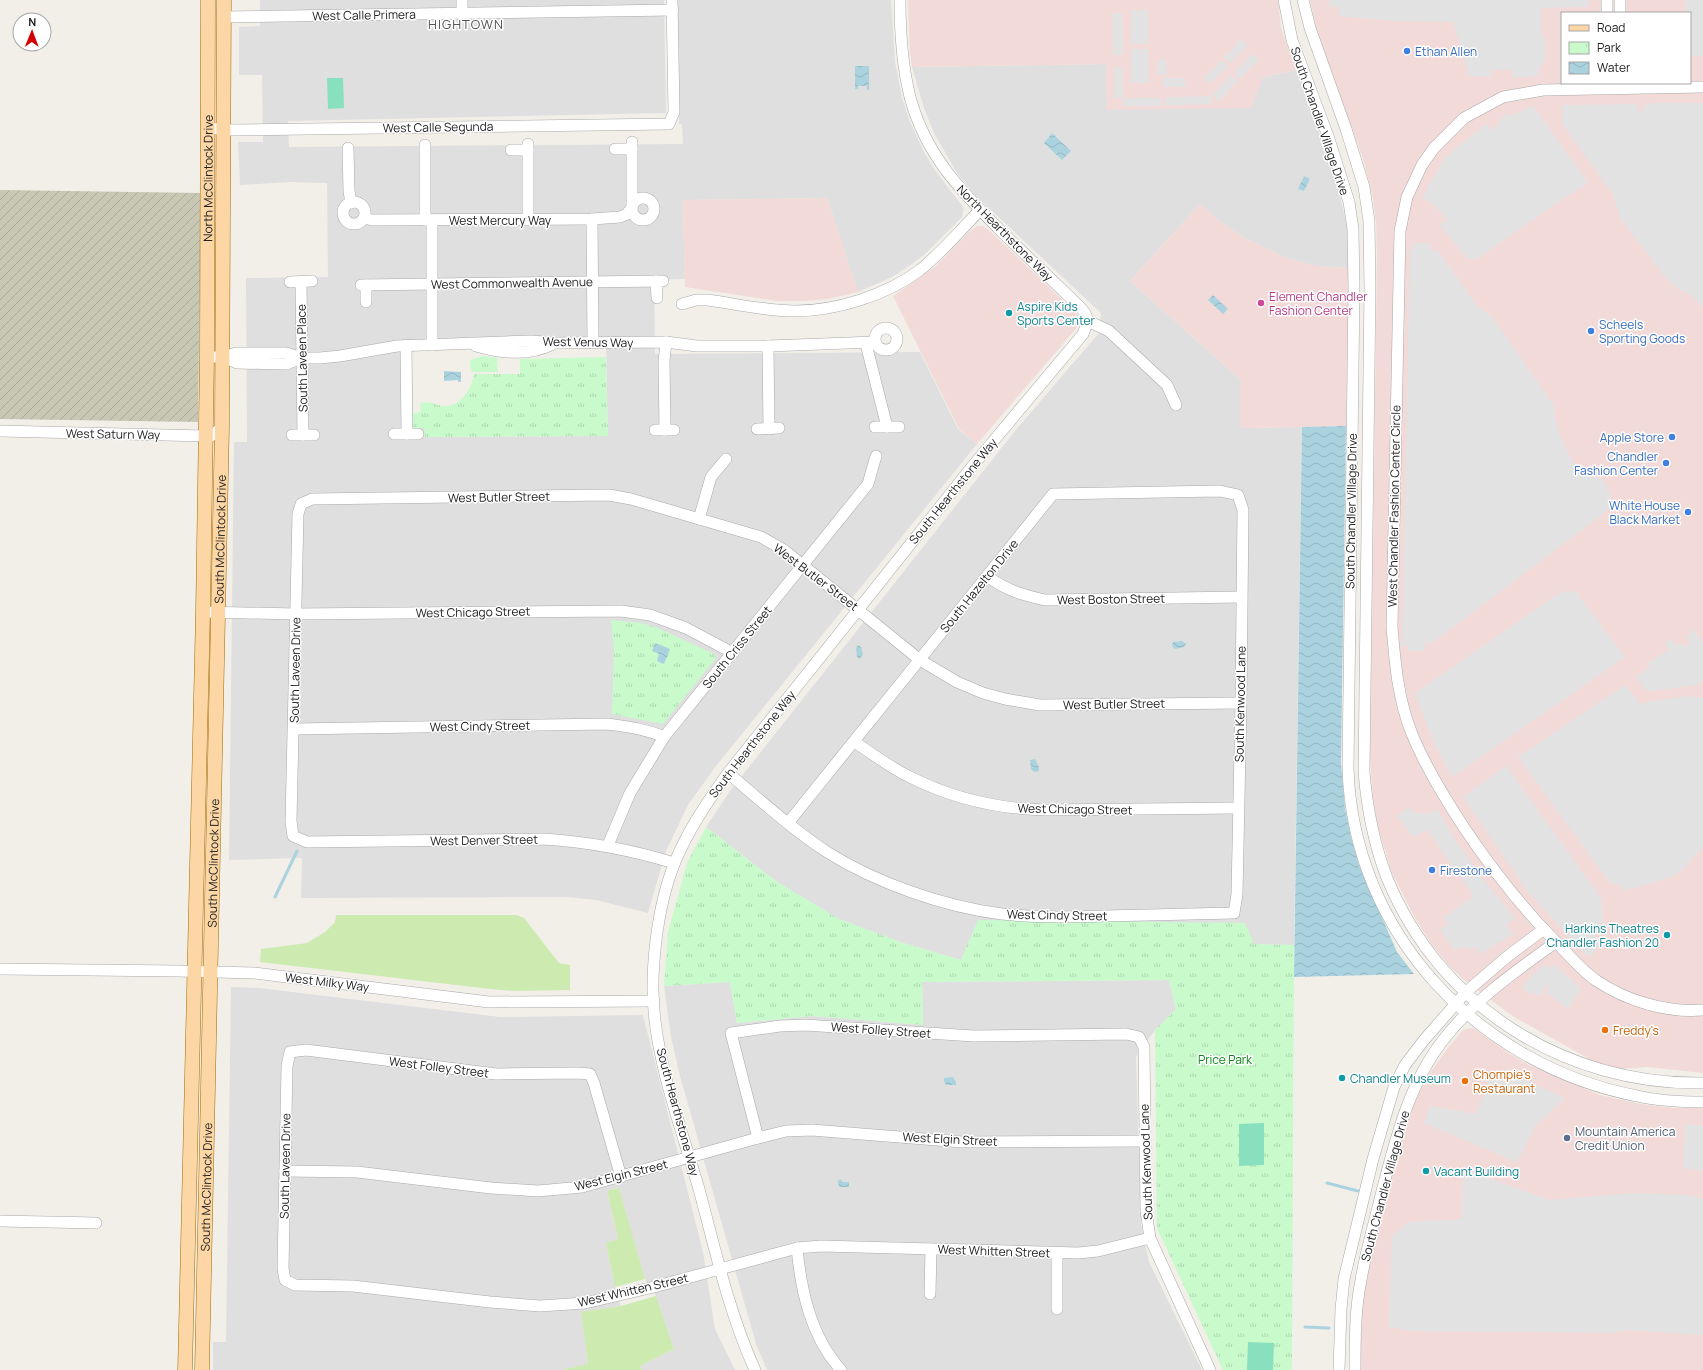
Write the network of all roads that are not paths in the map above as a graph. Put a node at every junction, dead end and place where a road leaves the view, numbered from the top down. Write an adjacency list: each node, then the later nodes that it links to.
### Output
1 (208, 0): 18 (main road, North McClintock Drive)
2 (224, 0): 14 (main road, North McClintock Drive)
3 (462, 0): 13 (street)
4 (900, 0): 25 (street, North Hearthstone Way)
5 (1295, 0): 9 (street)
6 (1303, 0): 86 (street, South Chandler Village Drive)
7 (1607, 0): 11 (street)
8 (1620, 0): 12 (street)
9 (1284, 2): 88 (street, South Chandler Village Drive)
10 (673, 5): 13 (street, West Calle Primera); 19 (street, West Calle Segunda)
11 (1607, 12)
12 (1620, 12)
13 (462, 14): 14 (street, West Calle Primera)
14 (224, 17): 19 (main road, North McClintock Drive)
15 (1608, 86): 16 (street, West Chandler Fashion Center Circle); 81 (street, West Chandler Fashion Center Circle)
16 (1621, 86): 17 (street, West Chandler Fashion Center Circle)
17 (1703, 87)
18 (207, 128): 19 (street, West Calle Segunda); 42 (main road, North McClintock Drive)
19 (223, 130): 43 (main road, North McClintock Drive)
20 (425, 145): 28 (street)
21 (348, 148): 24 (street)
22 (615, 149): 27 (street, West Mercury Way)
23 (511, 150): 29 (street)
24 (351, 203): 26 (street); 26 (street, West Mercury Way)
25 (980, 210): 35 (street); 36 (street, North Hearthstone Way)
26 (364, 218): 28 (street, West Mercury Way)
27 (592, 219): 29 (street, West Mercury Way); 31 (street)
28 (428, 220): 29 (street, West Mercury Way); 32 (street)
29 (528, 220)
30 (290, 282): 44 (street, South Laveen Place)
31 (593, 282): 32 (street, West Commonwealth Avenue); 33 (street, West Commonwealth Avenue); 38 (street)
32 (432, 284): 34 (street, West Commonwealth Avenue); 40 (street)
33 (657, 298)
34 (366, 302)
35 (682, 304)
36 (1088, 322): 45 (street); 64 (street, South Hearthstone Way)
37 (666, 342): 38 (street, West Venus Way); 41 (street, West Venus Way); 51 (street)
38 (593, 343): 40 (street, West Venus Way)
39 (406, 345): 40 (street); 44 (street); 53 (street)
40 (432, 345)
41 (768, 346): 48 (street, West Venus Way); 50 (street)
42 (207, 357): 43 (street); 55 (main road, South McClintock Drive)
43 (223, 357): 44 (street); 46 (main road, South McClintock Drive)
44 (302, 358): 54 (street, South Laveen Place)
45 (1176, 406)
46 (222, 427): 55 (street); 66 (main road, South McClintock Drive)
47 (875, 427): 48 (street)
48 (887, 427): 49 (street)
49 (899, 427)
50 (757, 429)
51 (665, 430)
52 (0, 431): 55 (street, West Saturn Way)
53 (394, 434)
54 (292, 435)
55 (206, 436): 65 (main road, South McClintock Drive)
56 (876, 456): 61 (street, South Criss Street)
57 (726, 459): 60 (street)
58 (1238, 495): 62 (street, South Hazelton Drive); 63 (street, South Kenwood Lane)
59 (300, 504): 60 (street, West Butler Street); 67 (street, South Laveen Drive)
60 (699, 519): 61 (street, West Butler Street)
61 (803, 565): 64 (street, West Butler Street); 68 (street, South Criss Street)
62 (987, 576): 63 (street, West Boston Street); 69 (street, South Hazelton Drive)
63 (1241, 597): 70 (street, South Kenwood Lane)
64 (858, 609): 69 (street, West Butler Street); 74 (street, South Hearthstone Way)
65 (203, 612): 66 (street, West Chicago Street); 84 (main road, South McClintock Drive)
66 (219, 613): 67 (street, West Chicago Street); 85 (main road, South McClintock Drive)
67 (296, 614): 68 (street, West Chicago Street); 71 (street, South Laveen Drive)
68 (733, 653): 72 (street, South Criss Street)
69 (920, 660): 70 (street, West Butler Street); 73 (street, South Hazelton Drive)
70 (1241, 703): 75 (street, South Kenwood Lane)
71 (294, 729): 72 (street, West Cindy Street); 77 (street, South Laveen Drive)
72 (664, 737): 78 (street, South Criss Street)
73 (854, 742): 75 (street, West Chicago Street); 76 (street, South Hazelton Drive)
74 (728, 773): 76 (street, West Cindy Street); 79 (street, South Hearthstone Way)
75 (1238, 808): 80 (street, South Kenwood Lane)
76 (788, 823): 80 (street, West Cindy Street)
77 (293, 836): 78 (street, West Denver Street)
78 (608, 845): 79 (street, West Denver Street)
79 (674, 863): 87 (street, South Hearthstone Way)
80 (1234, 913)
81 (1544, 929): 82 (street, West Chandler Fashion Center Circle); 86 (street, South Chandler Village Drive)
82 (1556, 942): 86 (street, South Chandler Village Drive); 89 (street, West Chandler Fashion Center Circle)
83 (0, 969): 84 (street, West Milky Way)
84 (194, 971): 85 (street, West Milky Way); 110 (main road, South McClintock Drive)
85 (211, 972): 87 (street, West Milky Way); 111 (main road, South McClintock Drive)
86 (1472, 997): 88 (street, South Chandler Village Drive); 88 (street, South Chandler Village Drive); 92 (street)
87 (654, 1001): 96 (street, South Hearthstone Way)
88 (1461, 1009): 93 (street); 114 (street, South Chandler Village Drive); 115 (street, South Chandler Village Drive)
89 (1703, 1010)
90 (1139, 1037): 94 (street, West Folley Street); 95 (street, South Kenwood Lane)
91 (290, 1052): 97 (street, South Laveen Drive); 98 (street, West Folley Street)
92 (1703, 1084)
93 (1703, 1102)
94 (758, 1138): 95 (street, West Elgin Street); 96 (street, West Elgin Street)
95 (1145, 1141): 101 (street, South Kenwood Lane)
96 (690, 1157): 98 (street, West Elgin Street); 105 (street, South Hearthstone Way)
97 (285, 1171): 98 (street, West Elgin Street); 106 (street, South Laveen Drive)
98 (621, 1177)
99 (0, 1221): 100 (street)
100 (96, 1223)
101 (1150, 1238): 104 (street, West Whitten Street); 109 (street, South Kenwood Lane)
102 (797, 1248): 103 (street, West Whitten Street); 105 (street, West Whitten Street); 113 (street)
103 (931, 1249): 104 (street, West Whitten Street); 107 (street, West Whitten Street)
104 (1058, 1253): 108 (street, West Whitten Street)
105 (720, 1268): 106 (street, West Whitten Street); 112 (street, South Hearthstone Way)
106 (285, 1280)
107 (930, 1294)
108 (1056, 1309)
109 (1206, 1369)
110 (185, 1370)
111 (202, 1370)
112 (755, 1370)
113 (841, 1370)
114 (1339, 1370)
115 (1355, 1370)

